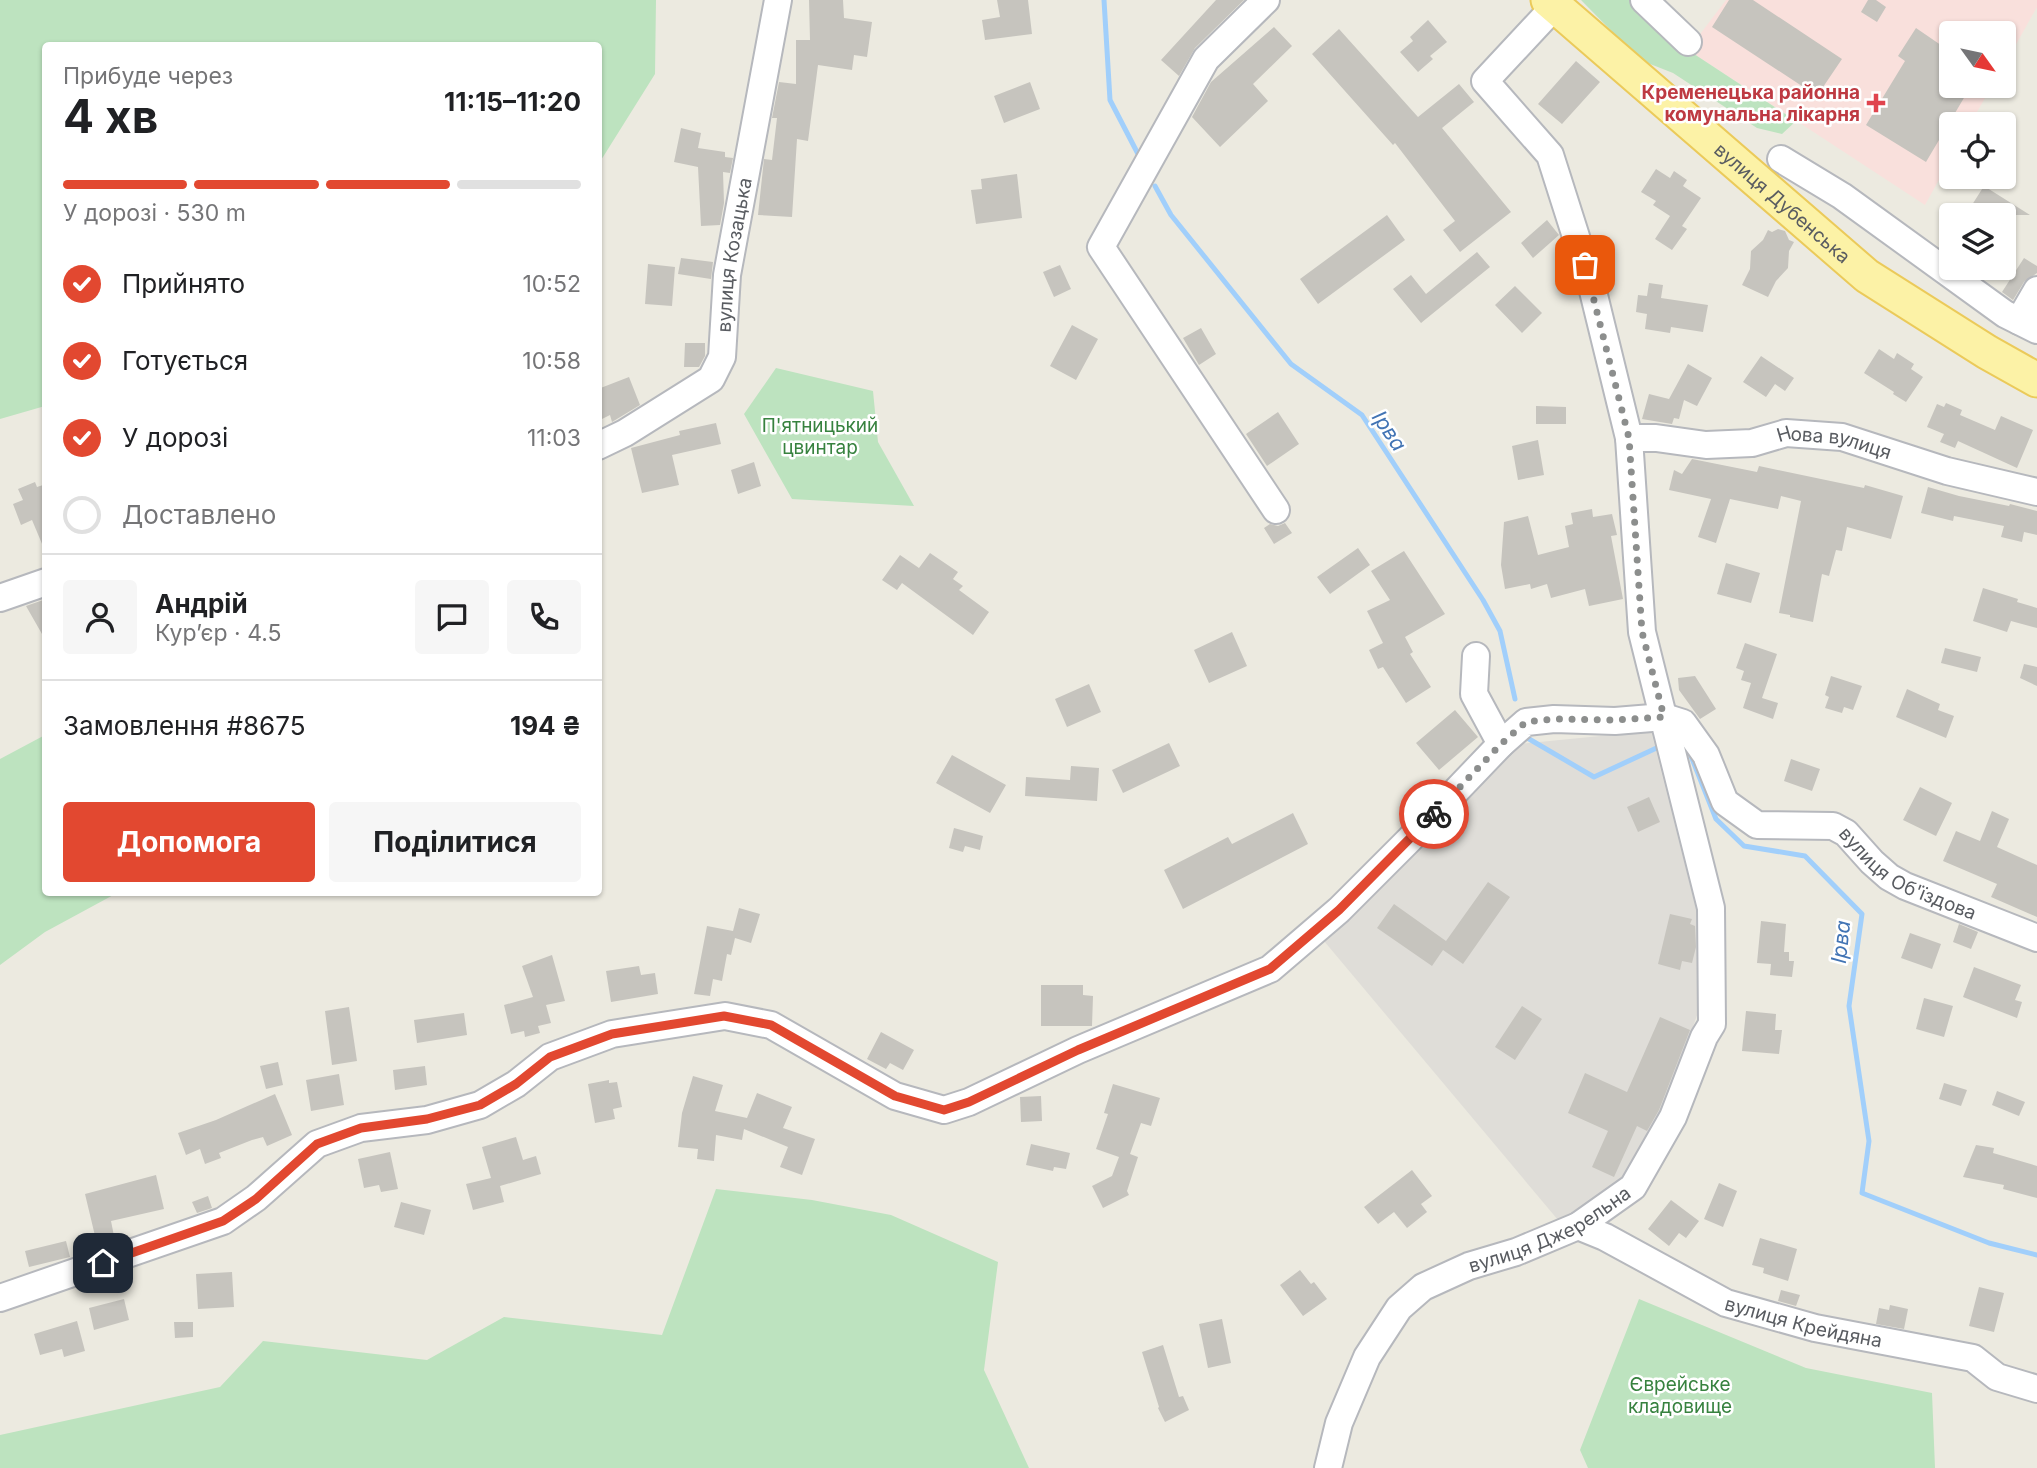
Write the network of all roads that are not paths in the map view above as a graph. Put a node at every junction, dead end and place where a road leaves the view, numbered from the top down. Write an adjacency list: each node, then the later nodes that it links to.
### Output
1 (778, 0): 11 (street, вулиця Козацька)
2 (1266, 0): 13 (street)
3 (1644, 0): 5 (street)
4 (1551, 3): 9 (main road, вулиця Дубенська); 10 (street, вулиця Джерельна)
5 (1688, 42)
6 (1781, 159): 8 (street)
7 (2037, 290): 8 (street)
8 (2028, 326)
9 (2037, 380)
10 (1629, 438): 12 (street, Нова вулиця); 17 (street, вулиця Джерельна)
11 (602, 444)
12 (2037, 492)
13 (1276, 510)
14 (42, 583): 15 (street)
15 (0, 598)
16 (1476, 656): 18 (street)
17 (1667, 732): 18 (street); 19 (street, вулиця Об'їздова); 20 (street, вулиця Джерельна)
18 (1501, 744): 21 (street)
19 (2037, 938)
20 (1578, 1226): 22 (street, вулиця Крейдяна); 23 (street, вулиця Джерельна)
21 (0, 1298)
22 (2037, 1389)
23 (1328, 1468)

